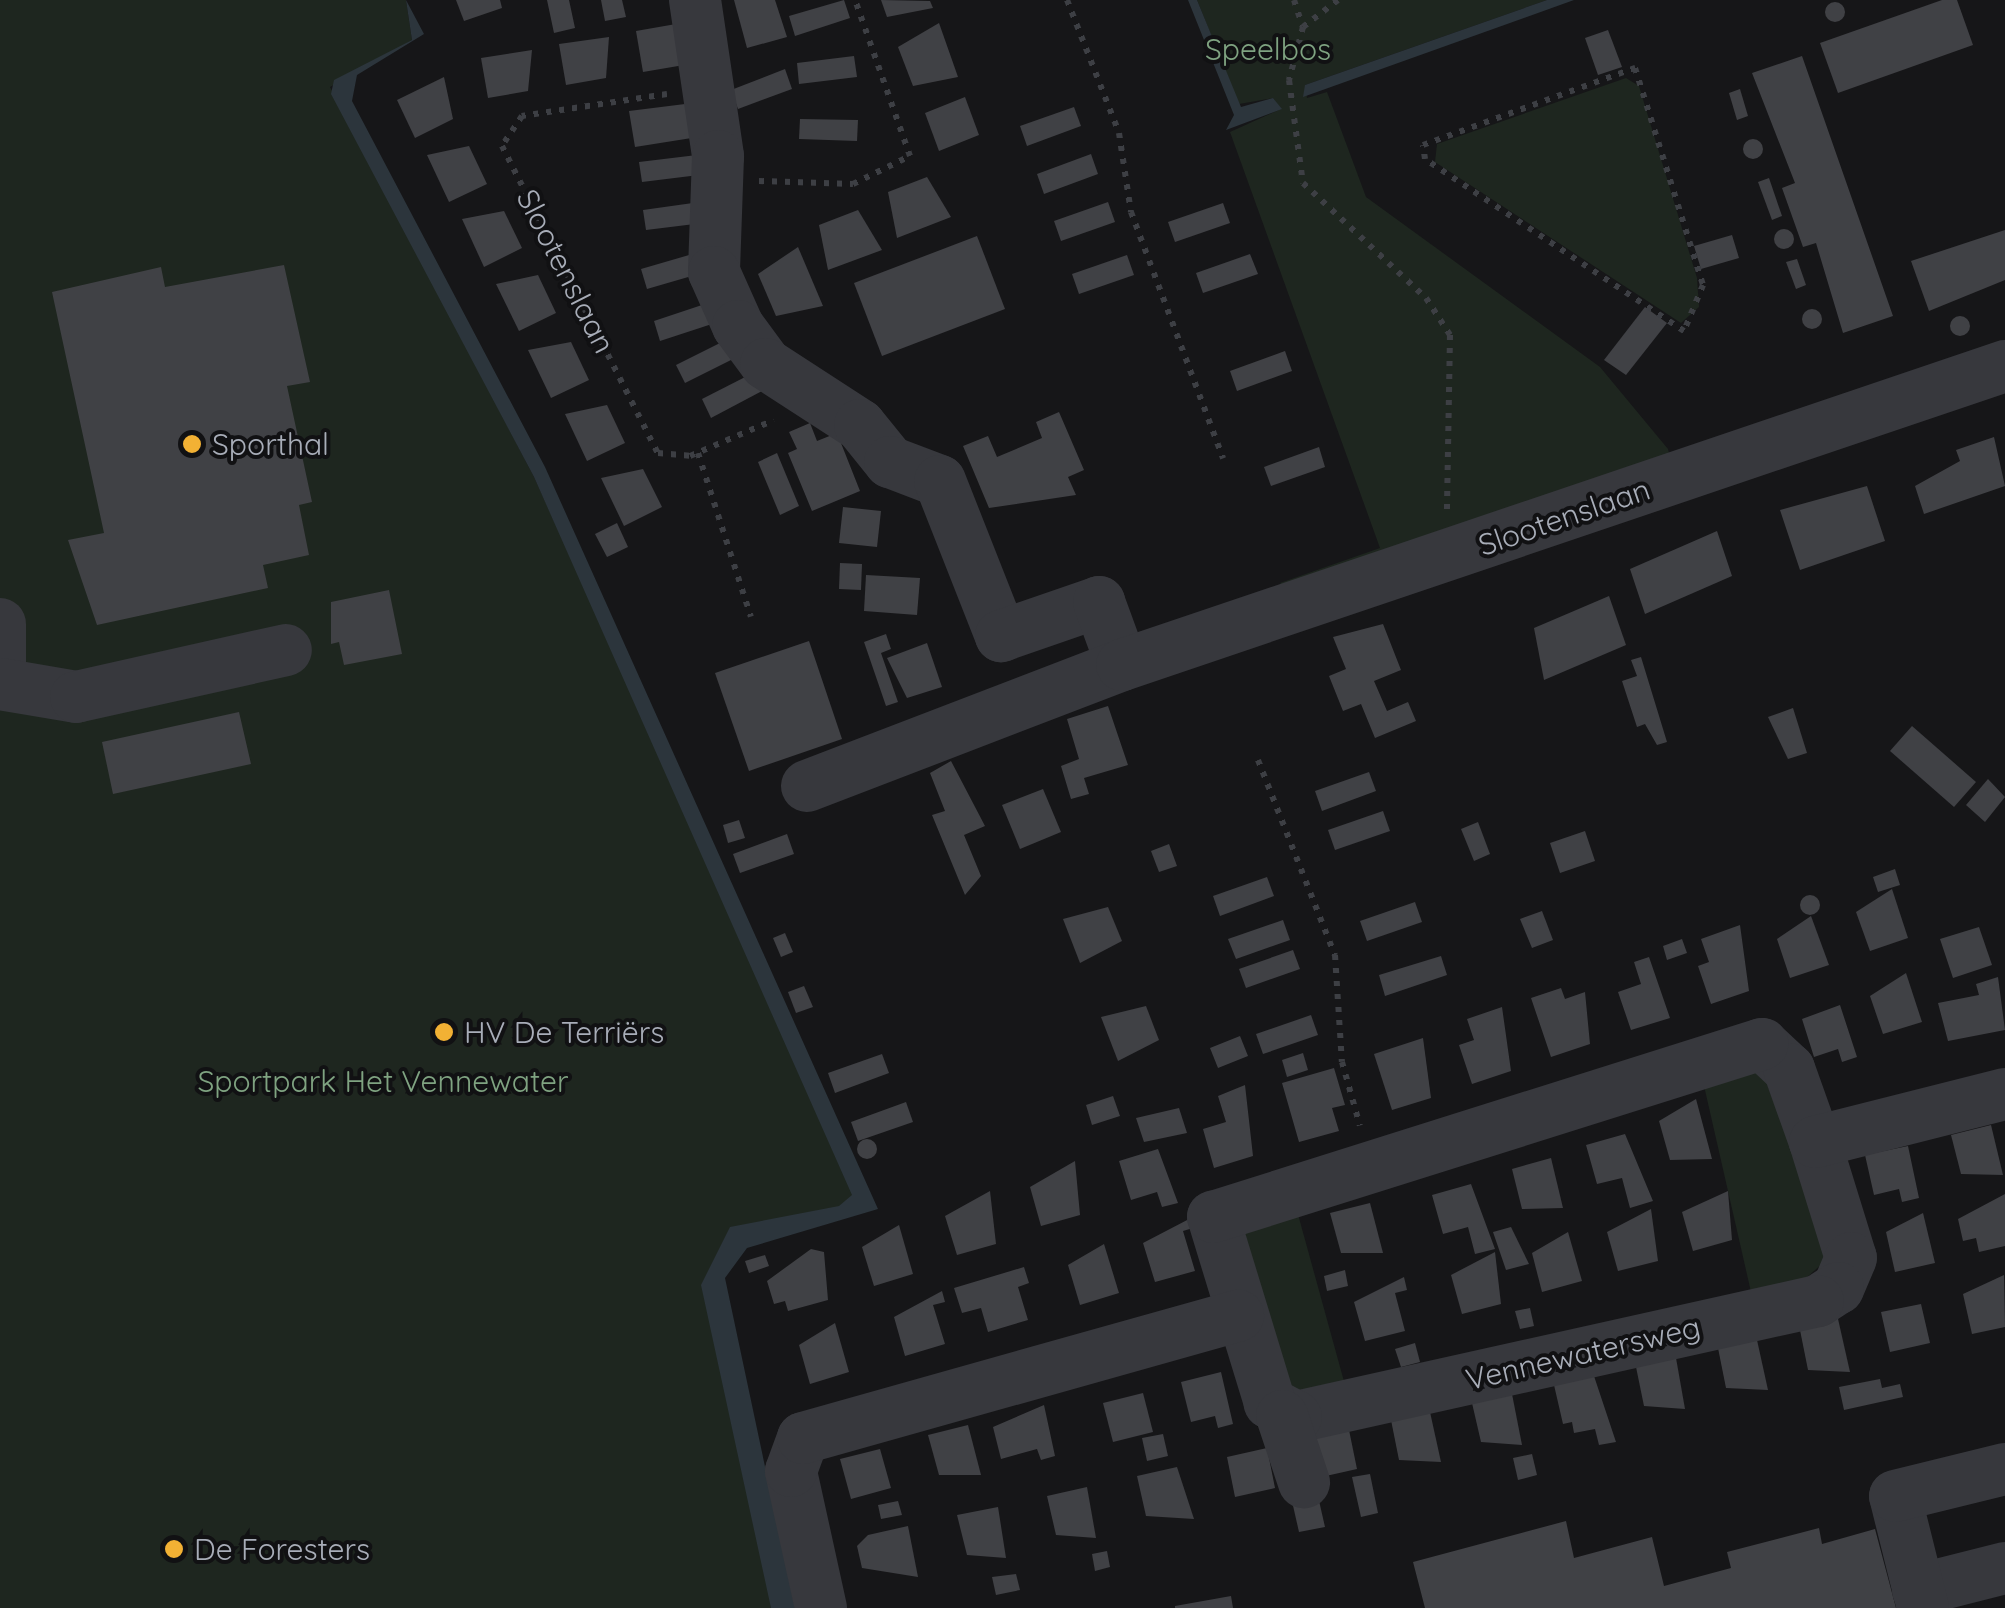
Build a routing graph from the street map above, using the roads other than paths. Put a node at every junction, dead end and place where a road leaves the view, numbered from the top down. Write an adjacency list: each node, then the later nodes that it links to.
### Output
1 (696, 0): 5 (street)
2 (2005, 366): 5 (street, Slootenslaan)
3 (0, 624): 6 (street)
4 (286, 650): 7 (street)
5 (1122, 665): 8 (street, Slootenslaan)
6 (0, 667)
7 (0, 684)
8 (807, 786)
9 (2005, 1094): 10 (street)
10 (1815, 1142): 11 (street, Vennewatersweg); 12 (street, Vennewatersweg)
11 (1238, 1316): 12 (street, Vennewatersweg); 17 (street)
12 (1282, 1416): 14 (street)
13 (2005, 1469): 16 (street)
14 (1304, 1482)
15 (2005, 1568): 16 (street)
16 (1920, 1599)
17 (821, 1608)

